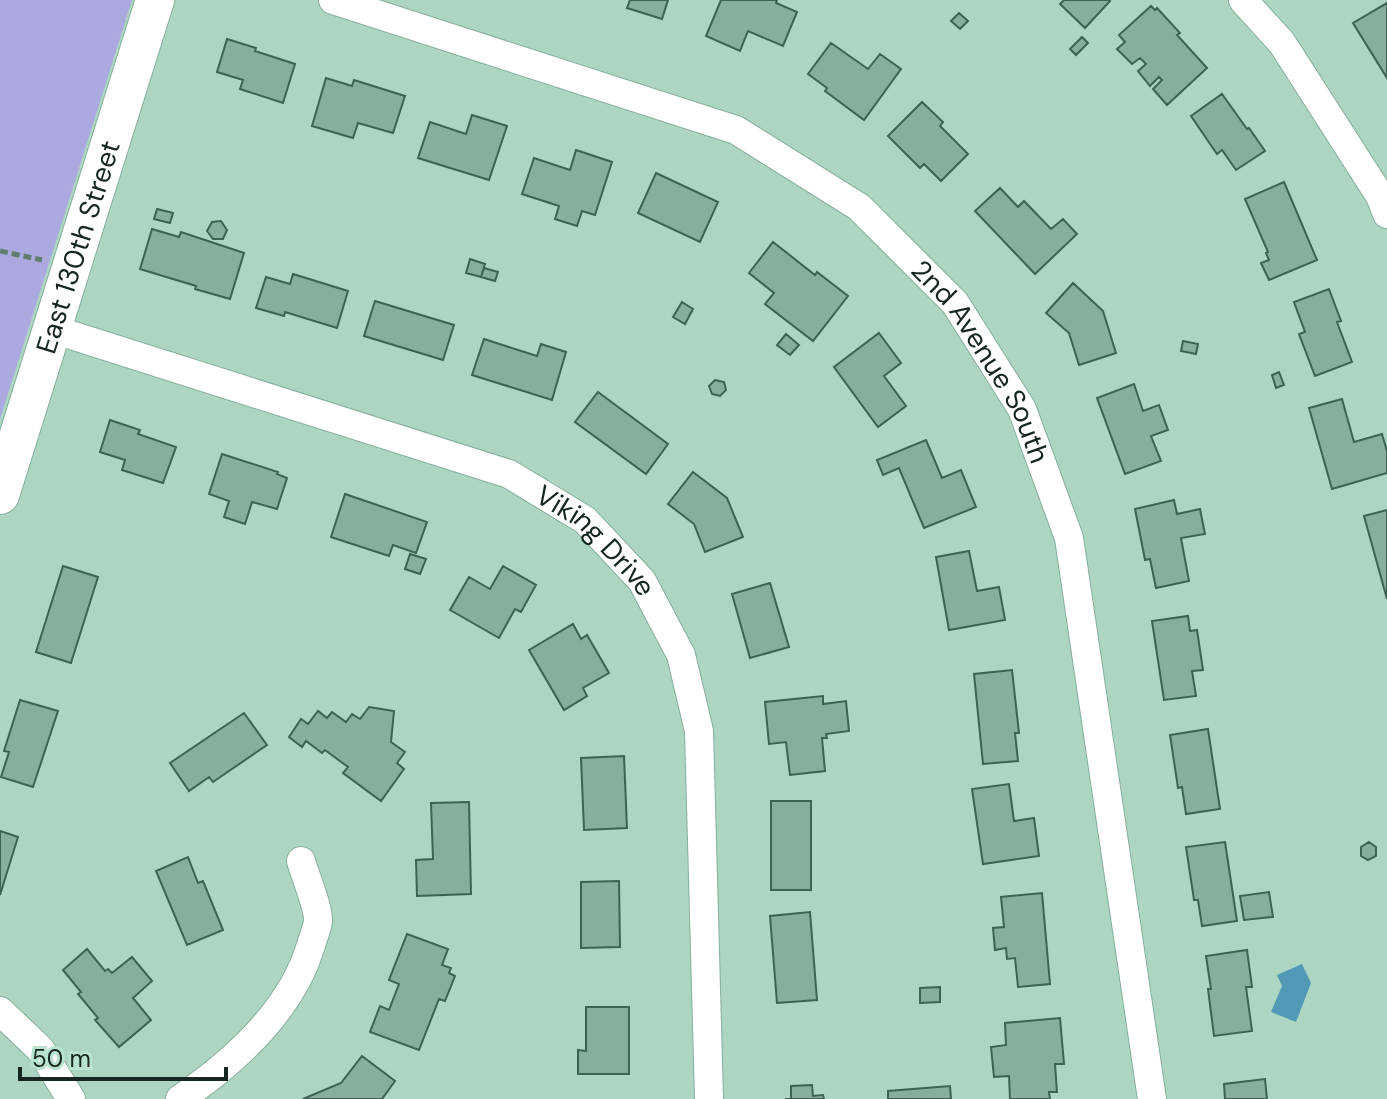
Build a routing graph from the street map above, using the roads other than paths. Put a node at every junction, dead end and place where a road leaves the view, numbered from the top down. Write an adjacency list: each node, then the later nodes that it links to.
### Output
1 (155, 0): 5 (street, East 130th Street)
2 (333, 0): 12 (street, 2nd Avenue South)
3 (1243, 0): 4 (street)
4 (1385, 200)
5 (52, 329): 6 (street, East 130th Street); 11 (street, Viking Drive)
6 (0, 495)
7 (301, 861): 10 (street)
8 (0, 1011): 9 (street)
9 (71, 1099)
10 (180, 1099)
11 (709, 1099)
12 (1152, 1099)

